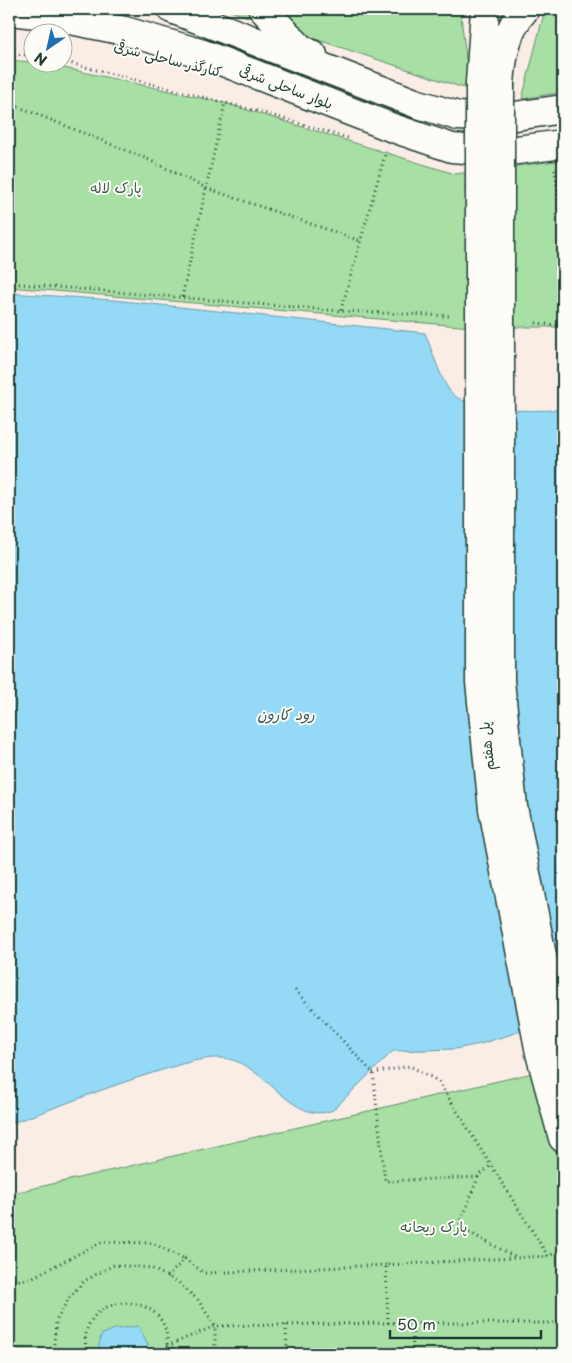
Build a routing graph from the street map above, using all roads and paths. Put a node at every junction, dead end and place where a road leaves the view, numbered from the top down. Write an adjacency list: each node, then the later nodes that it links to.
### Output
1 (172, 9): 14 (main road)
2 (263, 9): 14 (main road)
3 (473, 9): 10 (main road)
4 (485, 9): 10 (main road)
5 (525, 9): 15 (main road)
6 (9, 12): 16 (main road, بلوار ساحلی شرقی)
7 (9, 28): 8 (main road)
8 (22, 29)
9 (72, 37): 16 (main road, کنارگذر ساحلی شرقی)
10 (481, 49): 15 (main road)
11 (9, 54): 12 (path)
12 (22, 55)
13 (72, 64): 18 (path)
14 (365, 83): 19 (main road)
15 (490, 84): 32 (main road, bridge)
16 (302, 93): 21 (main road, بلوار ساحلی شرقی)
17 (9, 103): 23 (path)
18 (225, 103): 20 (path); 23 (path)
19 (563, 110)
20 (360, 142)
21 (386, 142): 22 (main road, بلوار ساحلی شرقی); 25 (path)
22 (558, 144): 24 (path)
23 (206, 188): 25 (path); 27 (path)
24 (563, 214)
25 (361, 241): 28 (path)
26 (9, 283): 27 (path)
27 (182, 297): 28 (path)
28 (341, 311): 29 (path)
29 (450, 316)
30 (536, 323): 31 (path)
31 (563, 326)
32 (490, 348): 34 (main road, پل هفتم); 36 (main road, پل هفتم)
33 (295, 990): 35 (path)
34 (563, 1063)
35 (373, 1073): 37 (path); 38 (path)
36 (563, 1138)
37 (491, 1166): 38 (path); 40 (path)
38 (478, 1177): 41 (path)
39 (563, 1250): 40 (path)
40 (548, 1256): 41 (path)
41 (518, 1258): 43 (path)
42 (185, 1259): 43 (path); 44 (path); 45 (path)
43 (386, 1265): 46 (path)
44 (167, 1277): 50 (path); 53 (path)
45 (9, 1282)
46 (388, 1323): 47 (path); 49 (path)
47 (412, 1323): 48 (path); 59 (path)
48 (563, 1323)
49 (286, 1325): 50 (path); 58 (path)
50 (215, 1326): 51 (path); 57 (path)
51 (167, 1346): 52 (path); 55 (path); 56 (path)
52 (86, 1353): 54 (path)
53 (53, 1354)
54 (80, 1354)
55 (166, 1354)
56 (190, 1354)
57 (215, 1354)
58 (287, 1354)
59 (412, 1354)

